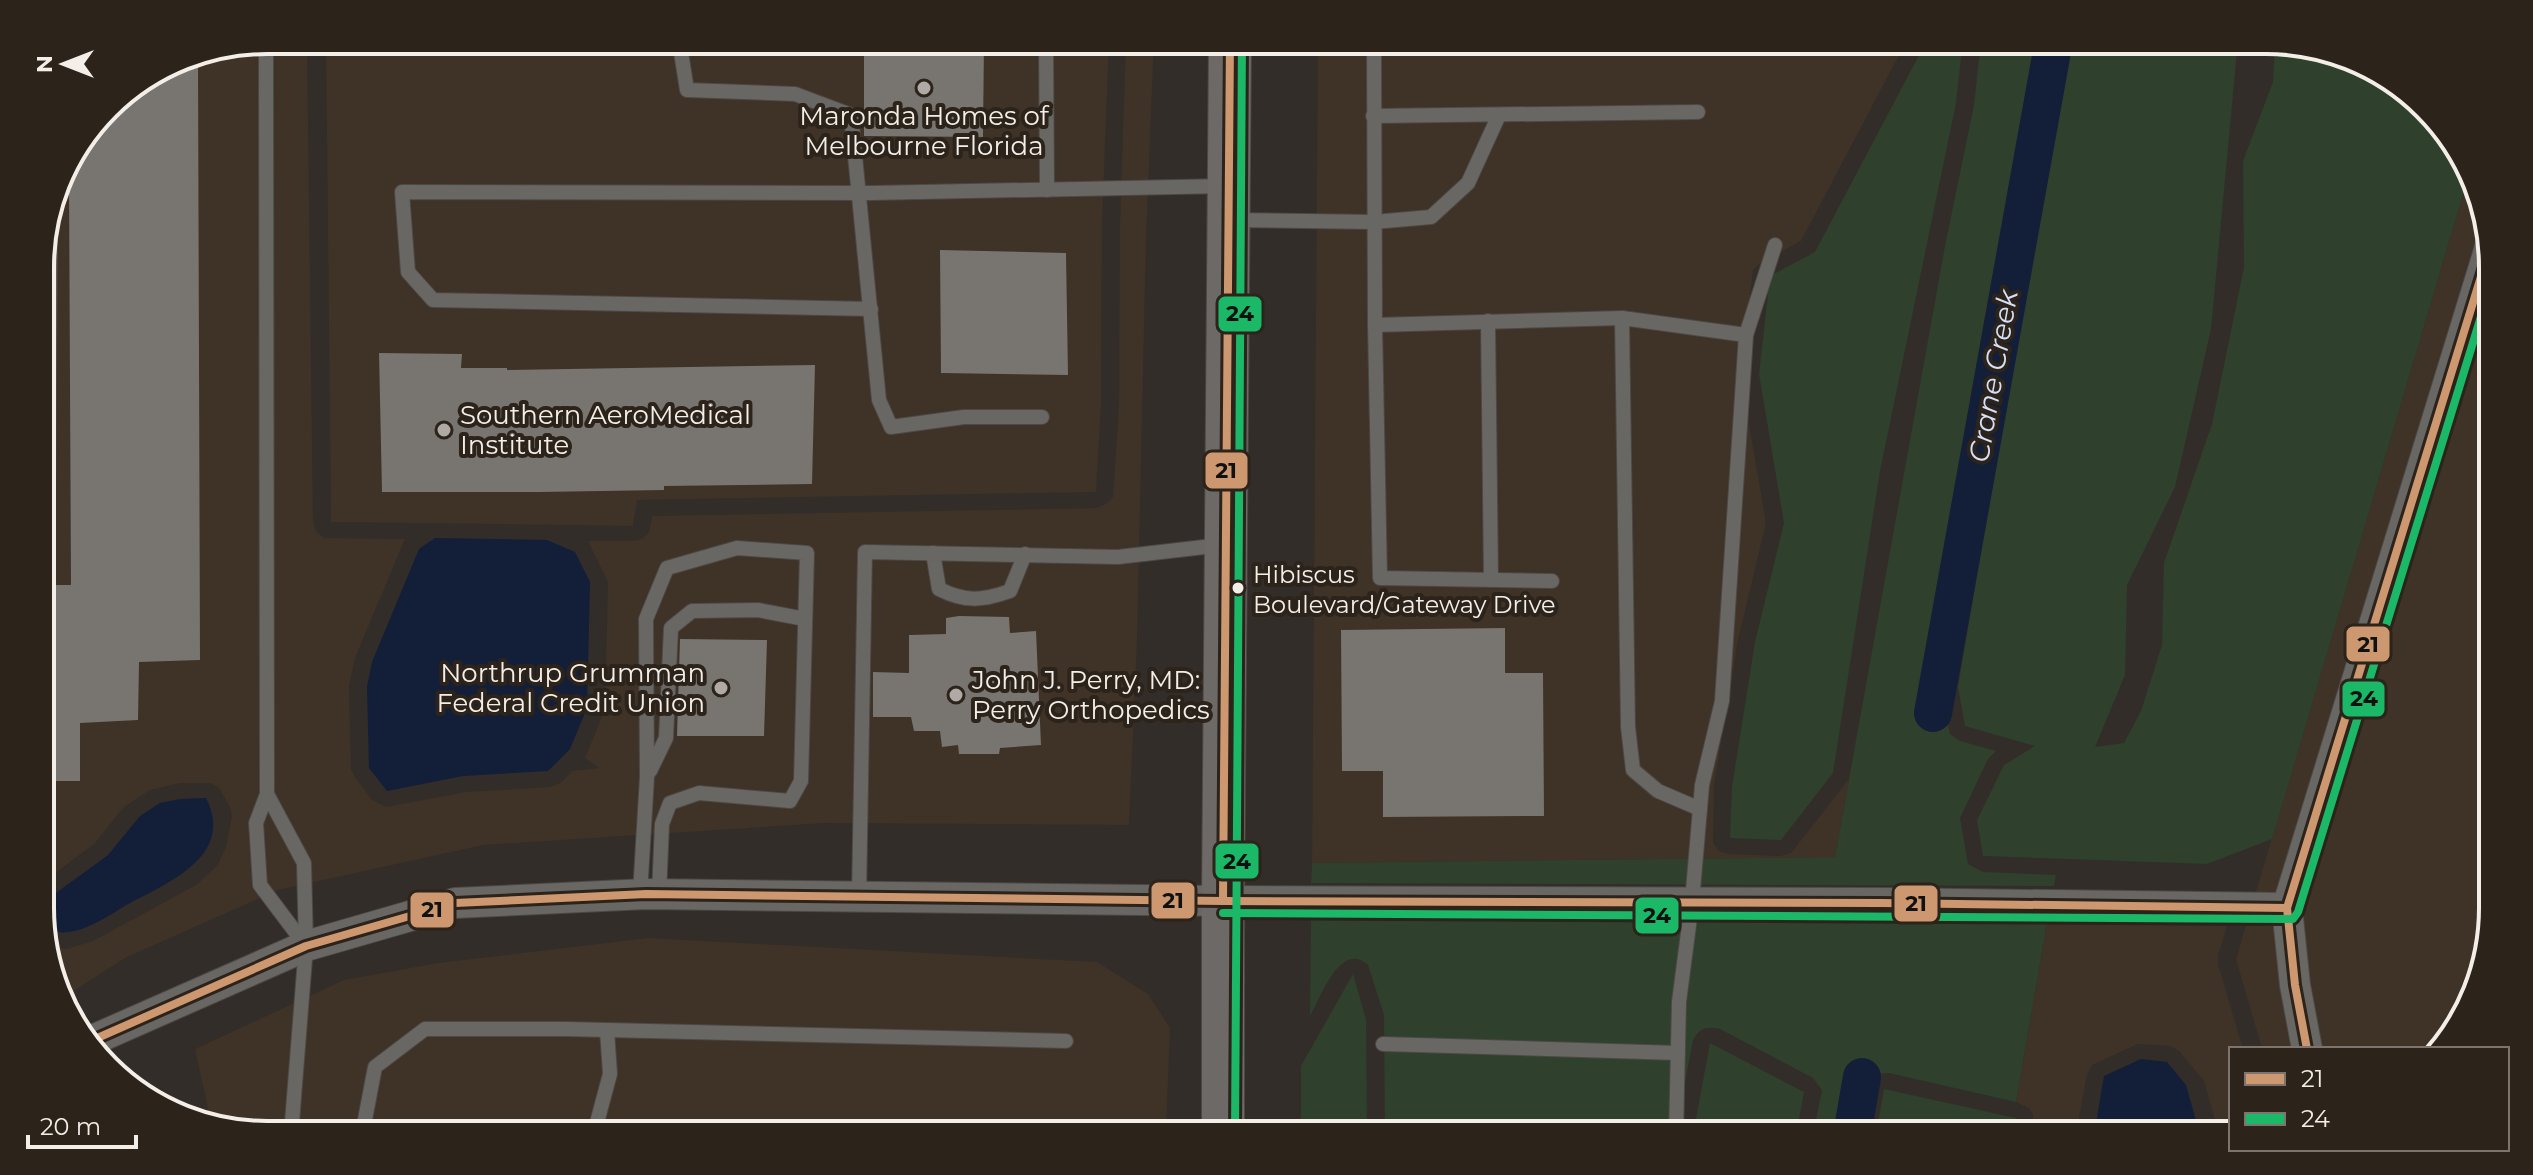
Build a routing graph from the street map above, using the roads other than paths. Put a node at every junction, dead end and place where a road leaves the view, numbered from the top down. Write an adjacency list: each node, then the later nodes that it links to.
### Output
1 (266, 54): 28 (lane)
2 (681, 54): 10 (lane)
3 (1046, 54): 9 (lane)
4 (1230, 54): 11 (street)
5 (1374, 54): 8 (lane)
6 (1698, 112): 7 (lane)
7 (1499, 115): 8 (lane); 12 (lane)
8 (1373, 116): 12 (lane)
9 (1047, 190): 10 (lane); 11 (lane)
10 (858, 193): 15 (lane); 15 (lane)
11 (1229, 203): 12 (lane); 21 (street)
12 (1374, 222): 18 (lane)
13 (1775, 245): 19 (lane)
14 (2479, 283): 34 (street)
15 (871, 309): 20 (lane)
16 (1622, 318): 17 (lane); 19 (lane); 29 (lane)
17 (1488, 321): 18 (lane); 24 (lane)
18 (1375, 325): 24 (lane)
19 (1746, 335): 29 (lane)
20 (1042, 417)
21 (1226, 545): 23 (lane); 32 (street)
22 (933, 553): 23 (lane); 23 (lane); 31 (lane)
23 (1025, 554)
24 (1491, 580): 25 (lane)
25 (1552, 581)
26 (805, 619): 27 (lane); 27 (lane); 30 (lane)
27 (647, 777): 30 (lane)
28 (267, 794): 35 (lane); 35 (lane)
29 (1700, 809): 33 (lane)
30 (650, 894): 31 (street); 35 (street)
31 (859, 898): 32 (street)
32 (1223, 901): 33 (street); 45 (street)
33 (1692, 902): 34 (street); 41 (lane)
34 (2287, 908): 40 (street)
35 (306, 946): 37 (street); 42 (lane)
36 (607, 1030): 38 (lane); 43 (lane); 44 (lane)
37 (98, 1038)
38 (1066, 1041)
39 (1383, 1044): 41 (lane)
40 (2307, 1047)
41 (1678, 1053): 46 (lane)
42 (292, 1121)
43 (365, 1121)
44 (597, 1121)
45 (1223, 1121)
46 (1676, 1121)

